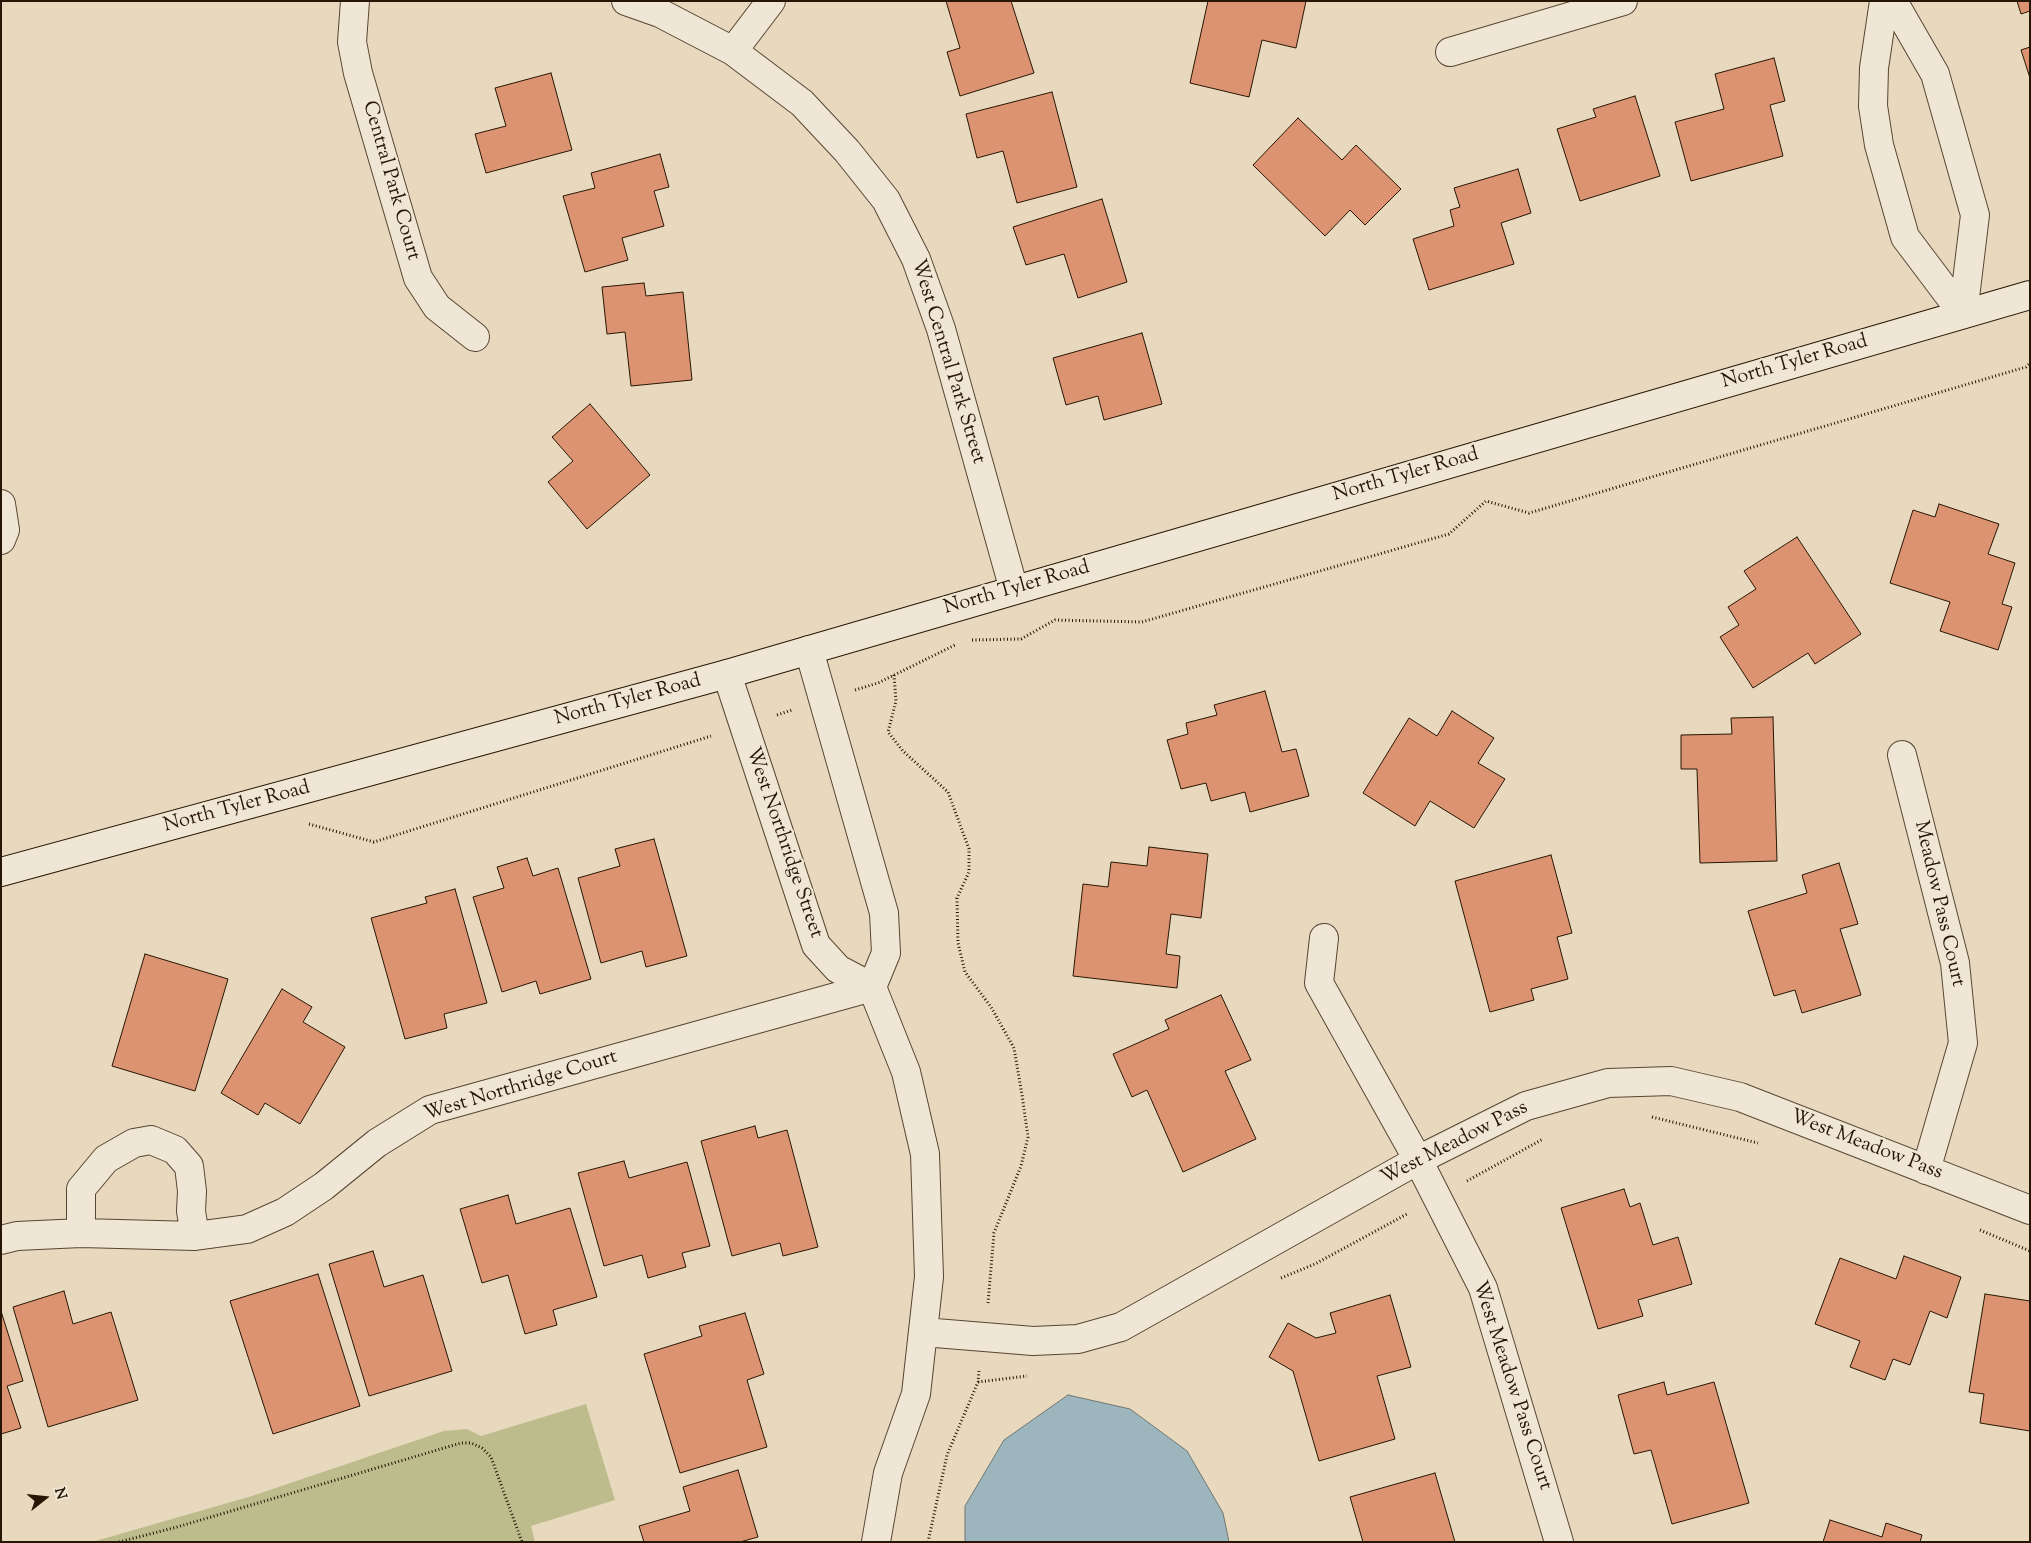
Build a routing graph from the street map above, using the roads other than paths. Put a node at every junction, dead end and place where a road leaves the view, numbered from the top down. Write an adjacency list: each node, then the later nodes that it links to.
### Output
1 (355, 1): 11 (street, Central Park Court)
2 (626, 1): 7 (street, West Central Park Street)
3 (771, 1): 7 (street)
4 (1623, 1): 8 (street)
5 (1884, 1): 10 (street)
6 (1893, 1): 10 (street)
7 (733, 50): 14 (street, West Central Park Street)
8 (1450, 52)
9 (2030, 295): 10 (street, North Tyler Road)
10 (1963, 314): 14 (street, North Tyler Road)
11 (475, 337)
12 (1, 504): 13 (street)
13 (1, 540)
14 (1014, 590): 15 (street, North Tyler Road)
15 (808, 650): 16 (street, North Tyler Road); 20 (street)
16 (727, 674): 18 (street, North Tyler Road); 20 (street, West Northridge Street)
17 (1902, 755): 22 (street, Meadow Pass Court)
18 (1, 872)
19 (1324, 938): 21 (street, West Meadow Pass Court)
20 (872, 987): 25 (street, West Northridge Court); 27 (street)
21 (1418, 1160): 22 (street, West Meadow Pass); 27 (street, West Meadow Pass); 29 (street, West Meadow Pass Court)
22 (1926, 1170): 23 (street, West Meadow Pass)
23 (2030, 1210)
24 (81, 1233): 25 (street, West Northridge Court); 25 (street); 26 (street, West Northridge Court)
25 (195, 1236)
26 (1, 1240)
27 (923, 1332): 28 (street)
28 (876, 1542)
29 (1559, 1542)

